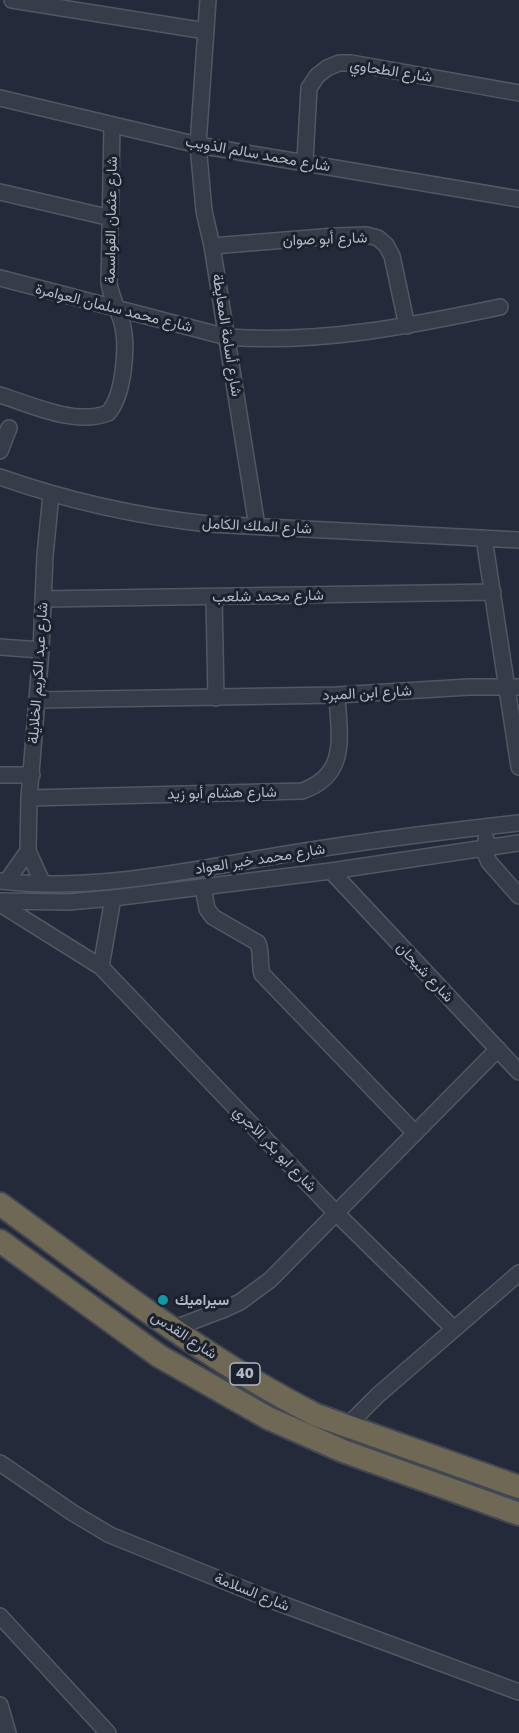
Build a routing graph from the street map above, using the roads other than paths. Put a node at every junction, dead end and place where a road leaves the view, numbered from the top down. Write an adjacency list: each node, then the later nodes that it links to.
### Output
1 (12, 0): 3 (street)
2 (208, 0): 3 (street, شارع أسامة المعايطة)
3 (206, 31): 7 (street, شارع أسامة المعايطة)
4 (519, 93): 8 (street, شارع الطحاوي)
5 (0, 98): 6 (street, شارع محمد سالم الذويب)
6 (112, 126): 7 (street, شارع محمد سالم الذويب); 11 (street, شارع عثمان القواسمة)
7 (198, 145): 8 (street, شارع محمد سالم الذويب); 12 (street, شارع أسامة المعايطة)
8 (305, 161): 10 (street, شارع محمد سالم الذويب)
9 (0, 192): 11 (street)
10 (519, 199)
11 (111, 218): 15 (street, شارع عثمان القواسمة)
12 (212, 246): 16 (street, شارع أبو صوان); 17 (street, شارع أسامة المعايطة)
13 (0, 278): 15 (street, شارع محمد سلمان العوامرة)
14 (500, 308): 16 (street)
15 (117, 310): 17 (street, شارع محمد سلمان العوامرة); 18 (street, شارع عثمان القواسمة)
16 (407, 326): 17 (street)
17 (227, 337): 23 (street, شارع أسامة المعايطة)
18 (0, 395)
19 (9, 428): 20 (street)
20 (0, 451)
21 (0, 477): 22 (street, شارع الملك الكامل)
22 (51, 495): 23 (street, شارع الملك الكامل); 28 (street, شارع عبد الكريم الخلايلة)
23 (257, 526): 24 (street, شارع الملك الكامل)
24 (484, 538): 25 (street, شارع الملك الكامل); 26 (street)
25 (519, 540)
26 (493, 592): 27 (street, شارع محمد شلعب); 31 (street)
27 (214, 597): 28 (street, شارع محمد شلعب); 33 (street)
28 (44, 599): 30 (street, شارع عبد الكريم الخلايلة)
29 (0, 647): 30 (street)
30 (41, 650): 34 (street, شارع عبد الكريم الخلايلة)
31 (513, 687): 32 (street, شارع ابن المبرد); 35 (street)
32 (337, 695): 33 (street, شارع ابن المبرد); 38 (street, شارع هشام أبو زيد)
33 (216, 698): 34 (street, شارع ابن المبرد)
34 (37, 700): 37 (street, شارع عبد الكريم الخلايلة)
35 (519, 766)
36 (0, 775): 37 (street)
37 (32, 775): 38 (street, شارع عبد الكريم الخلايلة)
38 (29, 798): 43 (street, شارع عبد الكريم الخلايلة)
39 (519, 823): 40 (street, شارع محمد خير العواد)
40 (486, 827): 42 (street); 46 (street, شارع محمد خير العواد)
41 (519, 843): 42 (street, شارع محمد خير العواد)
42 (486, 849): 44 (street, شارع محمد خير العواد); 48 (street)
43 (28, 851): 45 (street); 46 (street, شارع عبد الكريم الخلايلة)
44 (331, 871): 47 (street, شارع محمد خير العواد); 52 (street, شارع شيحان)
45 (3, 881): 46 (street, شارع محمد خير العواد)
46 (43, 884)
47 (203, 887): 49 (street, شارع محمد خير العواد); 54 (street)
48 (519, 896)
49 (113, 898): 50 (street, شارع محمد خير العواد); 51 (street)
50 (0, 902): 51 (street, شارع ابو بكر الآجري)
51 (102, 967): 56 (street, شارع ابو بكر الآجري)
52 (498, 1049): 53 (street, شارع شيحان); 54 (street)
53 (519, 1072)
54 (415, 1133): 56 (street)
55 (0, 1204): 60 (highway, شارع القدس / 40)
56 (337, 1214): 59 (street, شارع ابو بكر الآجري); 60 (street)
57 (0, 1241): 64 (highway, شارع القدس / 40)
58 (519, 1273): 59 (street)
59 (453, 1328): 61 (street)
60 (172, 1329): 61 (highway, شارع القدس / 40)
61 (347, 1426): 63 (highway, شارع القدس / 40)
62 (0, 1463): 66 (street, شارع السلامة)
63 (519, 1487)
64 (519, 1514)
65 (0, 1616): 69 (street)
66 (519, 1692)
67 (0, 1705): 68 (street)
68 (8, 1733)
69 (108, 1733)

